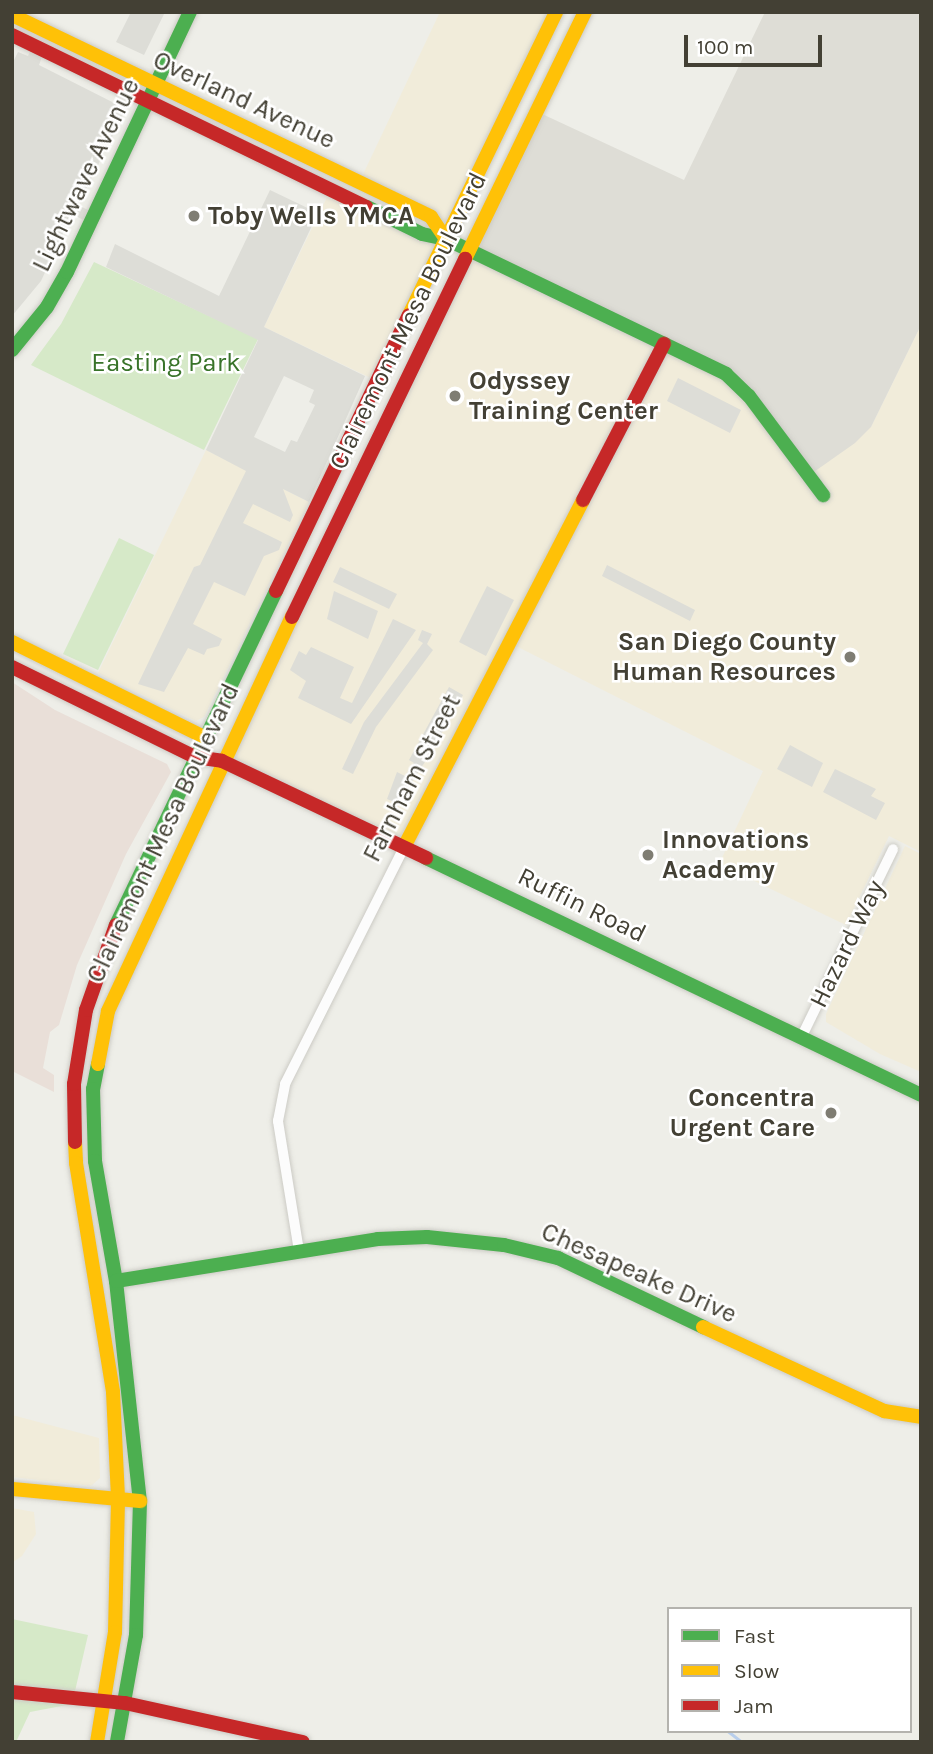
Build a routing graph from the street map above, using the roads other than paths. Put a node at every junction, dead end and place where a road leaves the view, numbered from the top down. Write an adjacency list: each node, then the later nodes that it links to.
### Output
1 (190, 12): 6 (main road, Lightwave Avenue)
2 (556, 12): 8 (main road, Clairemont Mesa Boulevard)
3 (585, 12): 9 (main road, Clairemont Mesa Boulevard)
4 (12, 15): 6 (main road, Overland Avenue)
5 (12, 35): 7 (main road, Overland Avenue)
6 (157, 86): 7 (main road, Lightwave Avenue); 8 (main road, Overland Avenue)
7 (149, 102): 8 (main road, Overland Avenue); 11 (main road, Lightwave Avenue)
8 (446, 239): 9 (main road, Overland Avenue); 15 (main road, Clairemont Mesa Boulevard)
9 (468, 250): 10 (main road, Overland Avenue); 17 (main road, Clairemont Mesa Boulevard)
10 (664, 344): 12 (main road, Overland Avenue); 18 (main road, Farnham Street)
11 (12, 350)
12 (823, 495)
13 (12, 642): 15 (main road, Ruffin Road)
14 (12, 667): 16 (main road, Ruffin Road)
15 (204, 737): 16 (main road, Clairemont Mesa Boulevard); 17 (main road, Ruffin Road)
16 (195, 757): 17 (main road, Ruffin Road); 26 (main road, Clairemont Mesa Boulevard)
17 (222, 761): 18 (main road, Ruffin Road); 23 (main road, Clairemont Mesa Boulevard)
18 (404, 847): 20 (main road, Ruffin Road); 22 (street, Farnham Street)
19 (893, 849): 20 (street, Hazard Way)
20 (801, 1038): 21 (main road, Ruffin Road)
21 (921, 1095)
22 (299, 1251): 23 (main road, Chesapeake Drive); 24 (main road, Chesapeake Drive)
23 (116, 1281): 27 (main road, Clairemont Mesa Boulevard)
24 (921, 1417)
25 (12, 1489): 26 (main road)
26 (118, 1500): 27 (main road); 29 (main road, Clairemont Mesa Boulevard)
27 (140, 1501): 30 (main road, Clairemont Mesa Boulevard)
28 (12, 1692): 29 (main road)
29 (105, 1702): 30 (main road); 31 (main road, Clairemont Mesa Boulevard)
30 (125, 1703): 32 (main road, Clairemont Mesa Boulevard); 33 (main road)
31 (97, 1740)
32 (117, 1742)
33 (303, 1742)

